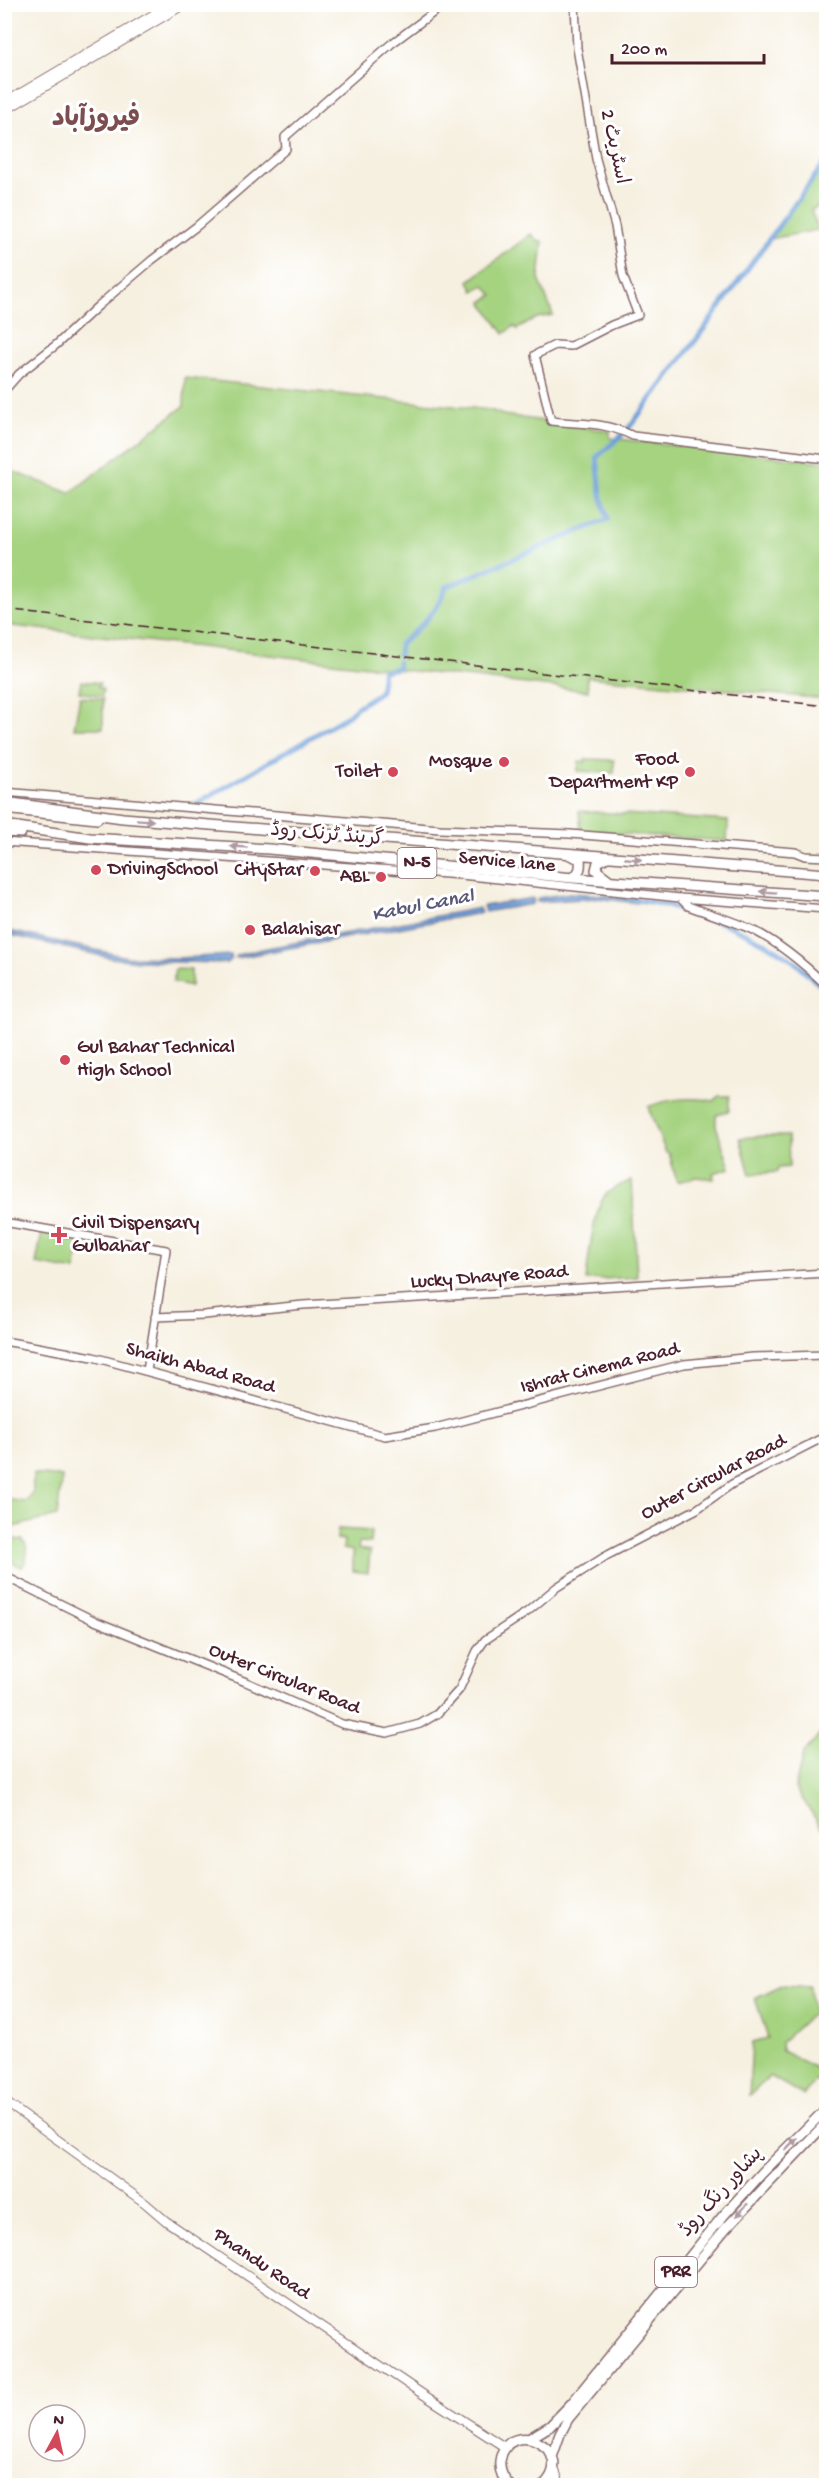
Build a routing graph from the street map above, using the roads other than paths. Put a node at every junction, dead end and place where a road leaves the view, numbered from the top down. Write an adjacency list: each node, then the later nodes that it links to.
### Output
1 (171, 4): 5 (main road)
2 (185, 4): 5 (main road)
3 (445, 4): 8 (street)
4 (575, 4): 9 (street, اسٹریٹ 2)
5 (126, 35): 6 (main road); 7 (main road)
6 (4, 103)
7 (4, 111)
8 (4, 391)
9 (826, 459)
10 (4, 792): 20 (street)
11 (4, 802): 13 (highway, گرینڈ ٹرنک روڈ / N-5)
12 (4, 809): 13 (highway)
13 (123, 818): 18 (highway, گرینڈ ٹرنک روڈ / N-5, one-way to 18)
14 (6, 827): 16 (highway, گرینڈ ٹرنک روڈ / N-5)
15 (4, 842): 16 (street, Service lane)
16 (89, 842): 17 (highway, گرینڈ ٹرنک روڈ / N-5, one-way to 16); 21 (street, Service lane)
17 (269, 849): 21 (street); 23 (highway, گرینڈ ٹرنک روڈ / N-5)
18 (568, 854): 19 (highway, گرینڈ ٹرنک روڈ / N-5); 23 (highway)
19 (608, 857): 22 (highway, گرینڈ ٹرنک روڈ / N-5, one-way to 22); 24 (highway)
20 (826, 857)
21 (269, 861): 26 (street, Service lane)
22 (826, 874)
23 (573, 878): 24 (highway, گرینڈ ٹرنک روڈ / N-5)
24 (610, 880): 25 (highway, گرینڈ ٹرنک روڈ / N-5, one-way to 24)
25 (826, 896)
26 (680, 898): 27 (street, Service lane); 28 (street)
27 (826, 909)
28 (826, 985)
29 (4, 1222): 31 (street)
30 (826, 1273): 31 (street, Lucky Dhayre Road)
31 (155, 1317): 34 (street)
32 (4, 1341): 34 (street, Shaikh Abad Road)
33 (826, 1355): 35 (street, Ishrat Cinema Road)
34 (147, 1371): 35 (street, Shaikh Abad Road)
35 (385, 1436)
36 (826, 1436): 37 (street, Outer Circular Road)
37 (4, 1576)
38 (4, 2101): 42 (main road, Phandu Road)
39 (826, 2109): 41 (highway, پشاور رنگ روڈ / PRR, one-way to 39)
40 (826, 2123): 43 (highway, پشاور رنگ روڈ / PRR, one-way to 43)
41 (530, 2439): 42 (highway, PRR); 43 (highway)
42 (506, 2448): 44 (highway)
43 (552, 2461): 47 (highway, PRR); 48 (main road)
44 (500, 2468): 45 (highway); 46 (highway)
45 (496, 2486)
46 (510, 2486)
47 (543, 2486)
48 (561, 2486)

